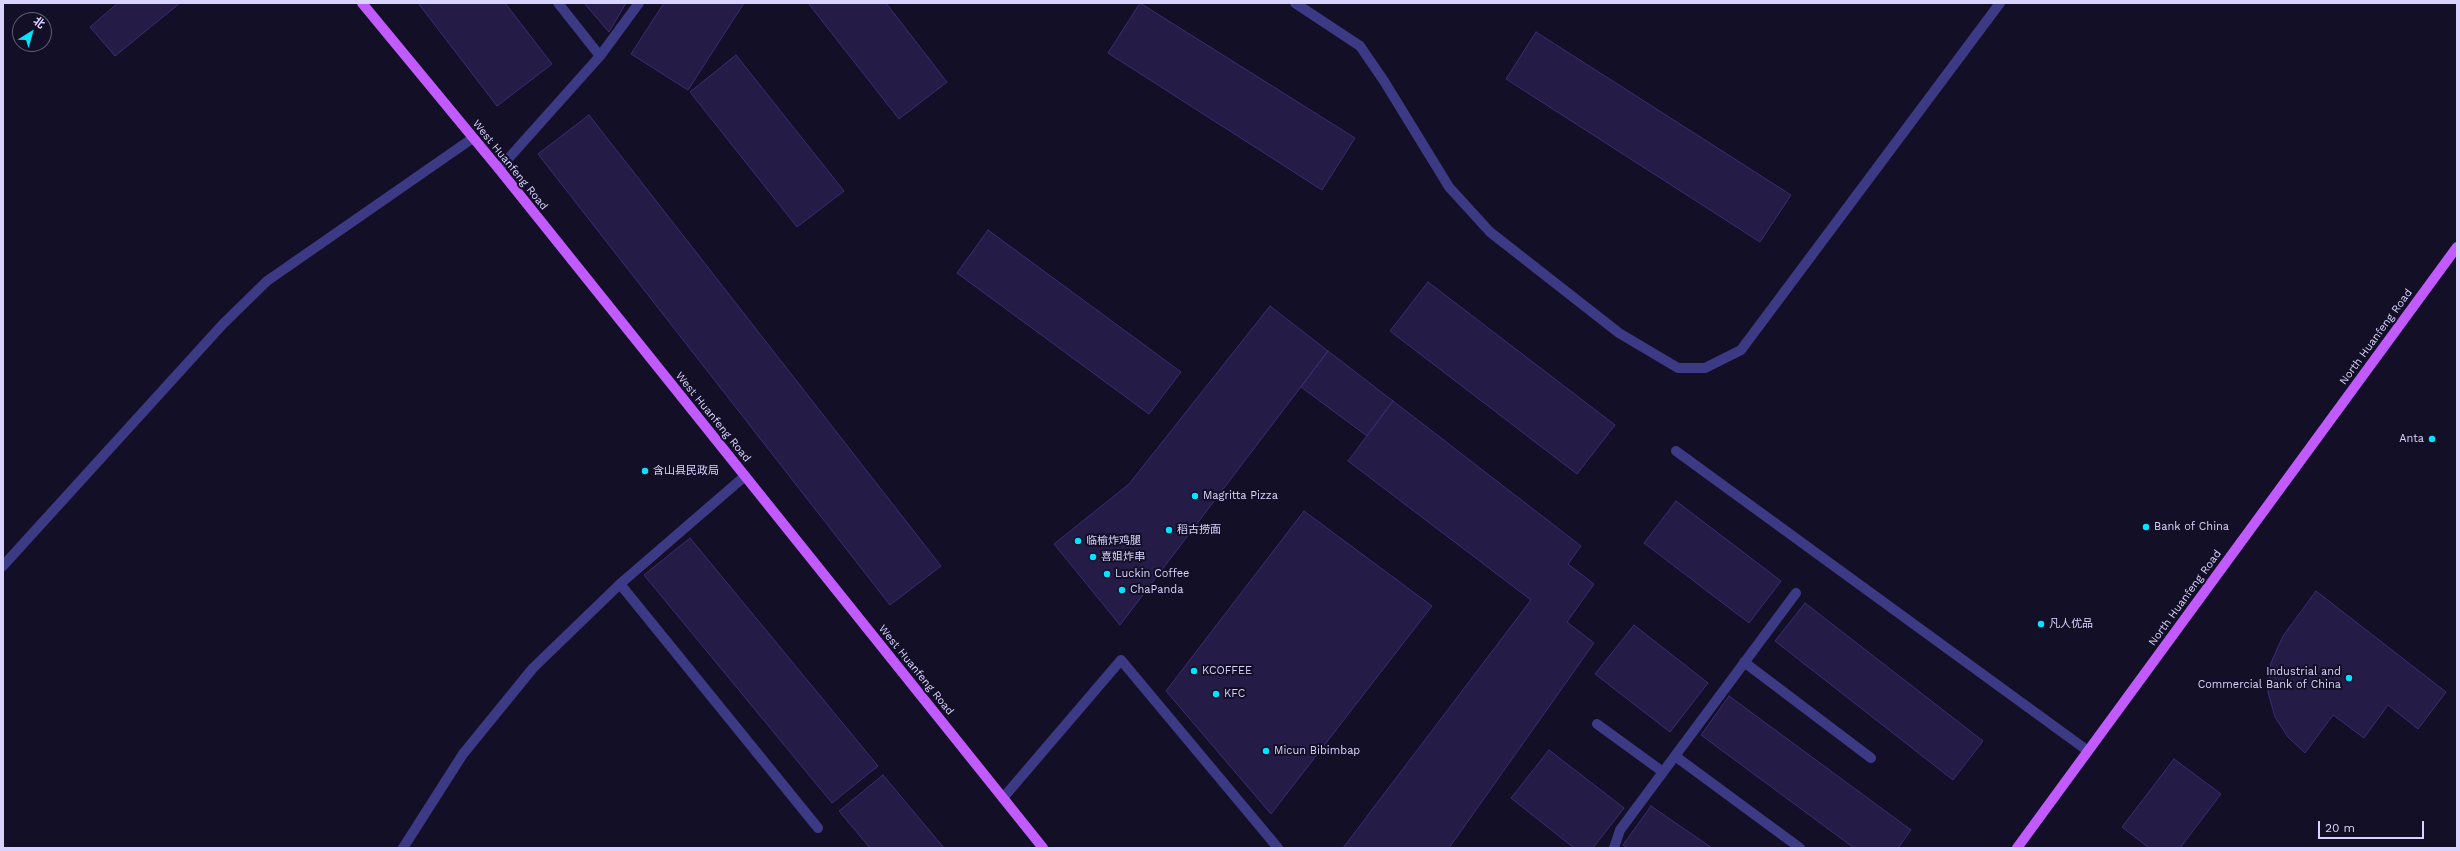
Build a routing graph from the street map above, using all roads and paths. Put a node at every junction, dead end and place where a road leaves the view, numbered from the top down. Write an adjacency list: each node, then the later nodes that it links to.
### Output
1 (362, 3): 7 (main road, West Huanfeng Road)
2 (558, 3): 6 (street)
3 (639, 3): 6 (street)
4 (1295, 3): 5 (street)
5 (2000, 3)
6 (600, 56): 8 (street)
7 (473, 138): 8 (main road, West Huanfeng Road); 12 (street)
8 (499, 169): 11 (main road, West Huanfeng Road)
9 (2457, 247): 17 (main road, North Huanfeng Road)
10 (1676, 451): 17 (street)
11 (745, 476): 13 (street); 21 (main road, West Huanfeng Road)
12 (3, 566)
13 (620, 584): 22 (street); 23 (street)
14 (1796, 593): 15 (street)
15 (1744, 662): 18 (street); 19 (street)
16 (1597, 724): 20 (street)
17 (2088, 751): 28 (main road, North Huanfeng Road)
18 (1675, 756): 20 (street); 27 (street)
19 (1871, 758)
20 (1662, 772): 26 (street)
21 (1003, 798): 24 (main road, West Huanfeng Road); 25 (street)
22 (818, 828)
23 (403, 848)
24 (1044, 848)
25 (1278, 848)
26 (1614, 848)
27 (1800, 848)
28 (2017, 848)

